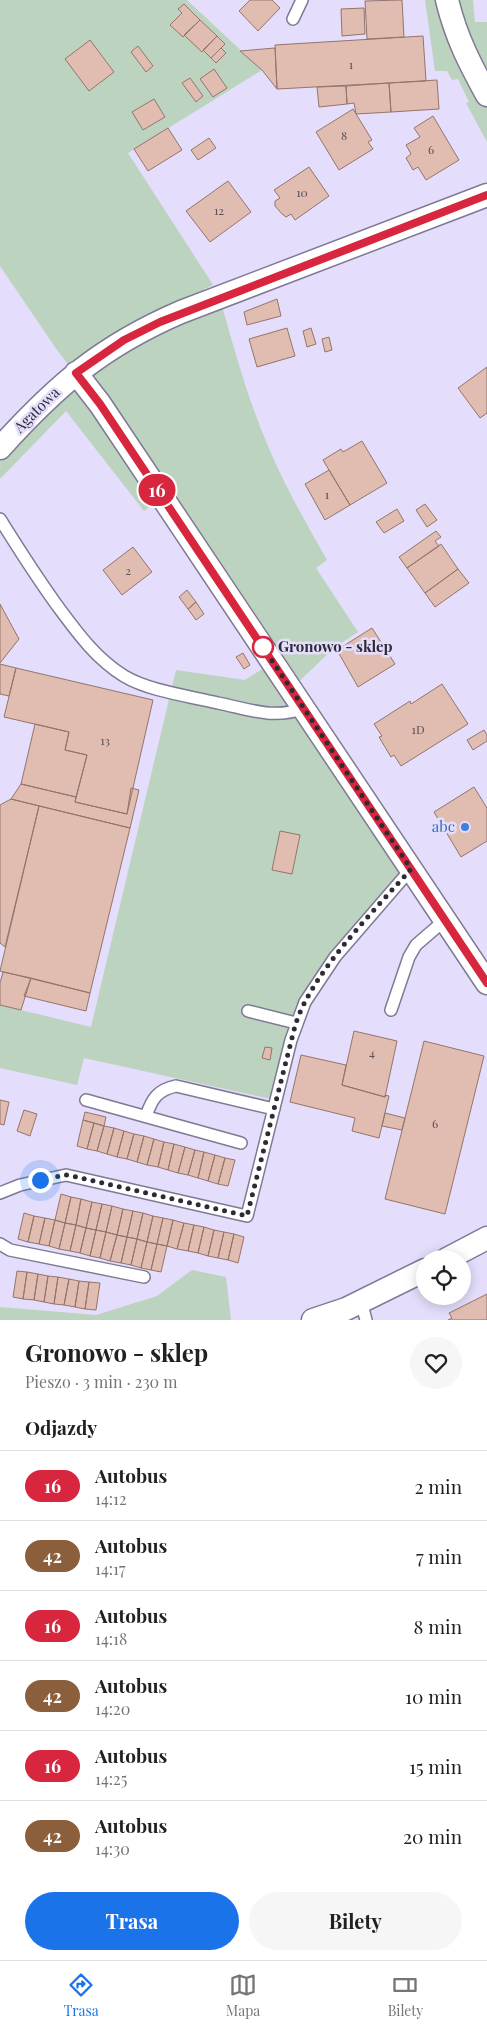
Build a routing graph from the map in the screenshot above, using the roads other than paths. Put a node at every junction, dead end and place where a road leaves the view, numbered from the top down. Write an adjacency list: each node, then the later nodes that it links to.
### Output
1 (302, 0): 3 (lane)
2 (447, 0): 4 (street)
3 (293, 19)
4 (487, 95)
5 (487, 194): 6 (street, Agatowa)
6 (76, 373): 7 (street, Agatowa); 9 (street)
7 (0, 448)
8 (0, 519): 9 (lane)
9 (304, 708): 10 (street)
10 (411, 869): 11 (street); 15 (lane)
11 (445, 920): 12 (street); 13 (lane)
12 (487, 983)
13 (391, 1010)
14 (248, 1011): 15 (lane)
15 (296, 1023): 17 (lane)
16 (86, 1100): 18 (lane)
17 (274, 1109): 18 (lane); 20 (lane)
18 (146, 1116): 19 (lane)
19 (241, 1143)
20 (0, 1193)
21 (487, 1238): 23 (street)
22 (0, 1244): 24 (lane)
23 (464, 1250)
24 (144, 1276)
25 (416, 1276): 26 (street)
26 (364, 1311): 27 (street)
27 (313, 1320)

